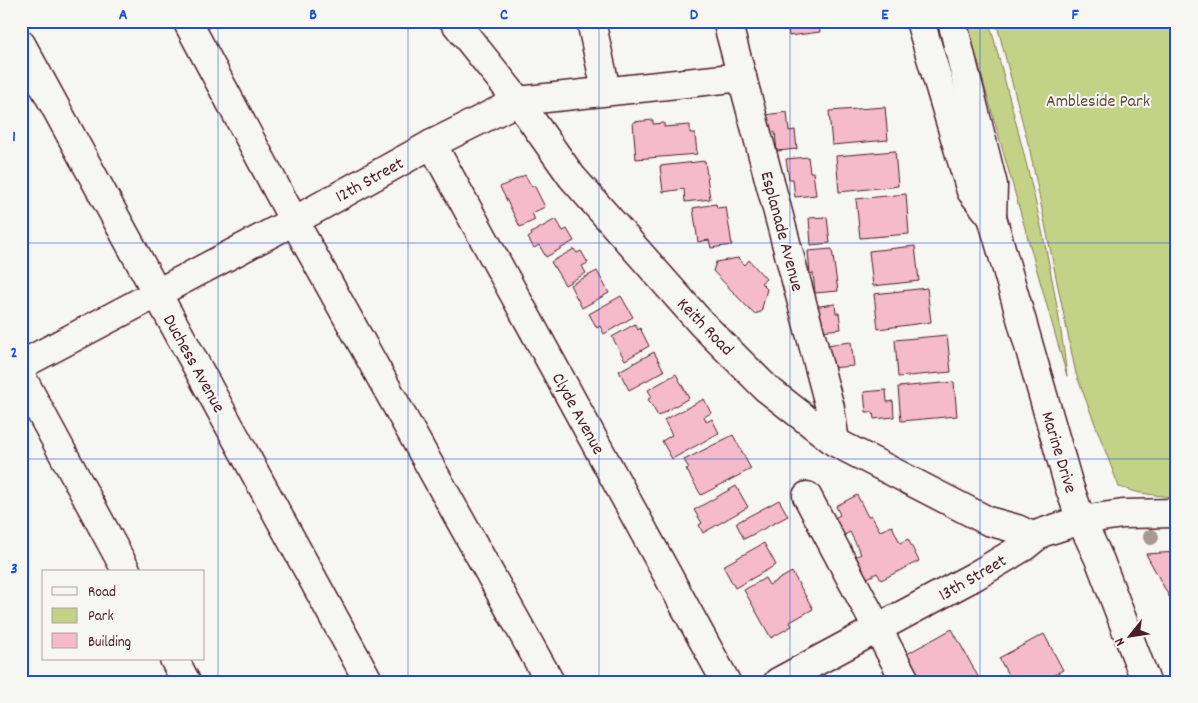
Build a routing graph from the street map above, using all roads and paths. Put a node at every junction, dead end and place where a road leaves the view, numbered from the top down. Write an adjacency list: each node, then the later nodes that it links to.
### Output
1 (186, 21): 13 (street)
2 (454, 21): 10 (street, Keith Road)
3 (591, 21): 9 (street)
4 (727, 21): 8 (street, Esplanade Avenue)
5 (920, 21): 12 (street, Marine Drive)
6 (952, 21): 12 (street, Marine Drive)
7 (21, 44): 14 (street, Duchess Avenue)
8 (742, 77): 9 (street, 12th Street); 17 (street, Esplanade Avenue)
9 (606, 90): 10 (street, 12th Street)
10 (518, 101): 11 (street, 12th Street); 17 (street, Keith Road)
11 (432, 144): 13 (street, 12th Street); 28 (street, Clyde Avenue)
12 (992, 217): 20 (street, Marine Drive)
13 (294, 221): 14 (street, 12th Street); 27 (street)
14 (157, 292): 15 (street, 12th Street); 26 (street, Duchess Avenue)
15 (21, 365)
16 (21, 376): 22 (street)
17 (835, 442): 21 (street, Keith Road)
18 (807, 496): 23 (street)
19 (1177, 513): 20 (street, 13th Street)
20 (1081, 520): 21 (street, 13th Street); 31 (street, Marine Drive)
21 (1034, 537): 23 (street, 13th Street)
22 (126, 570)
23 (878, 629): 29 (street, 13th Street); 30 (street)
24 (175, 660): 25 (street)
25 (186, 682)
26 (369, 682)
27 (550, 682)
28 (726, 682)
29 (778, 682)
30 (906, 682)
31 (1146, 682)

